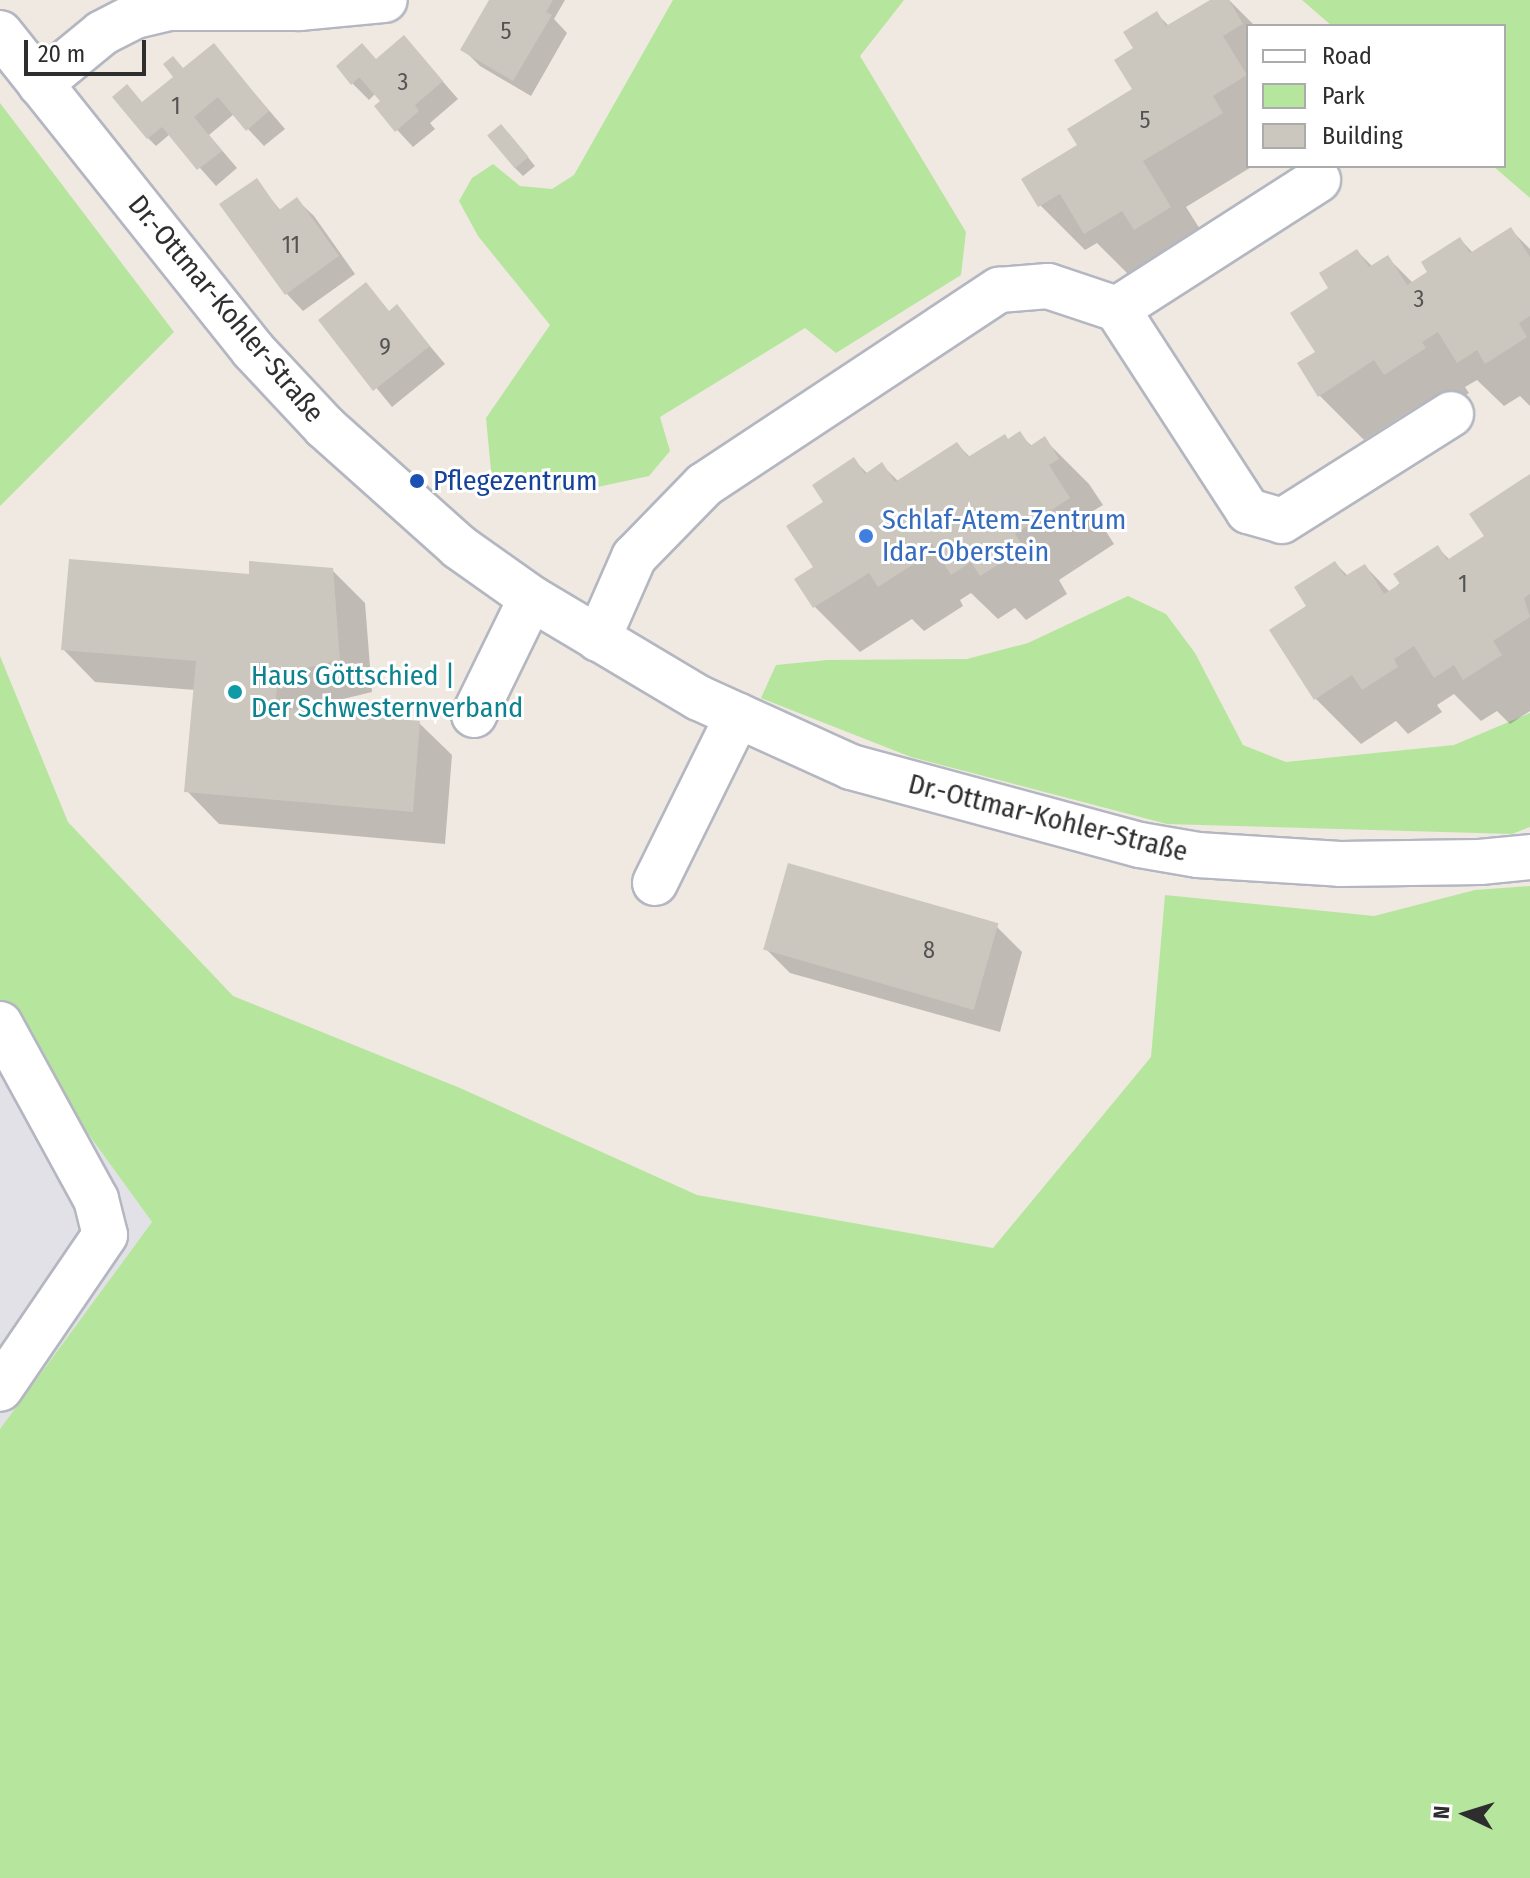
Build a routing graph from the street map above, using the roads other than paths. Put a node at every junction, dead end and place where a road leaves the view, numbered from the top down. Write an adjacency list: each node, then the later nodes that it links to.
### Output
1 (385, 0): 3 (street)
2 (0, 33): 3 (street, Dr.-Ottmar-Kohler-Straße)
3 (40, 84): 7 (street, Dr.-Ottmar-Kohler-Straße)
4 (1318, 180): 5 (street)
5 (1117, 309): 6 (street); 8 (street)
6 (1451, 414)
7 (531, 598): 8 (street, Dr.-Ottmar-Kohler-Straße); 9 (street)
8 (598, 639): 10 (street, Dr.-Ottmar-Kohler-Straße)
9 (474, 715)
10 (738, 715): 11 (street, Dr.-Ottmar-Kohler-Straße); 12 (street)
11 (1530, 857)
12 (655, 883)
13 (0, 1024): 14 (street)
14 (0, 1389)

